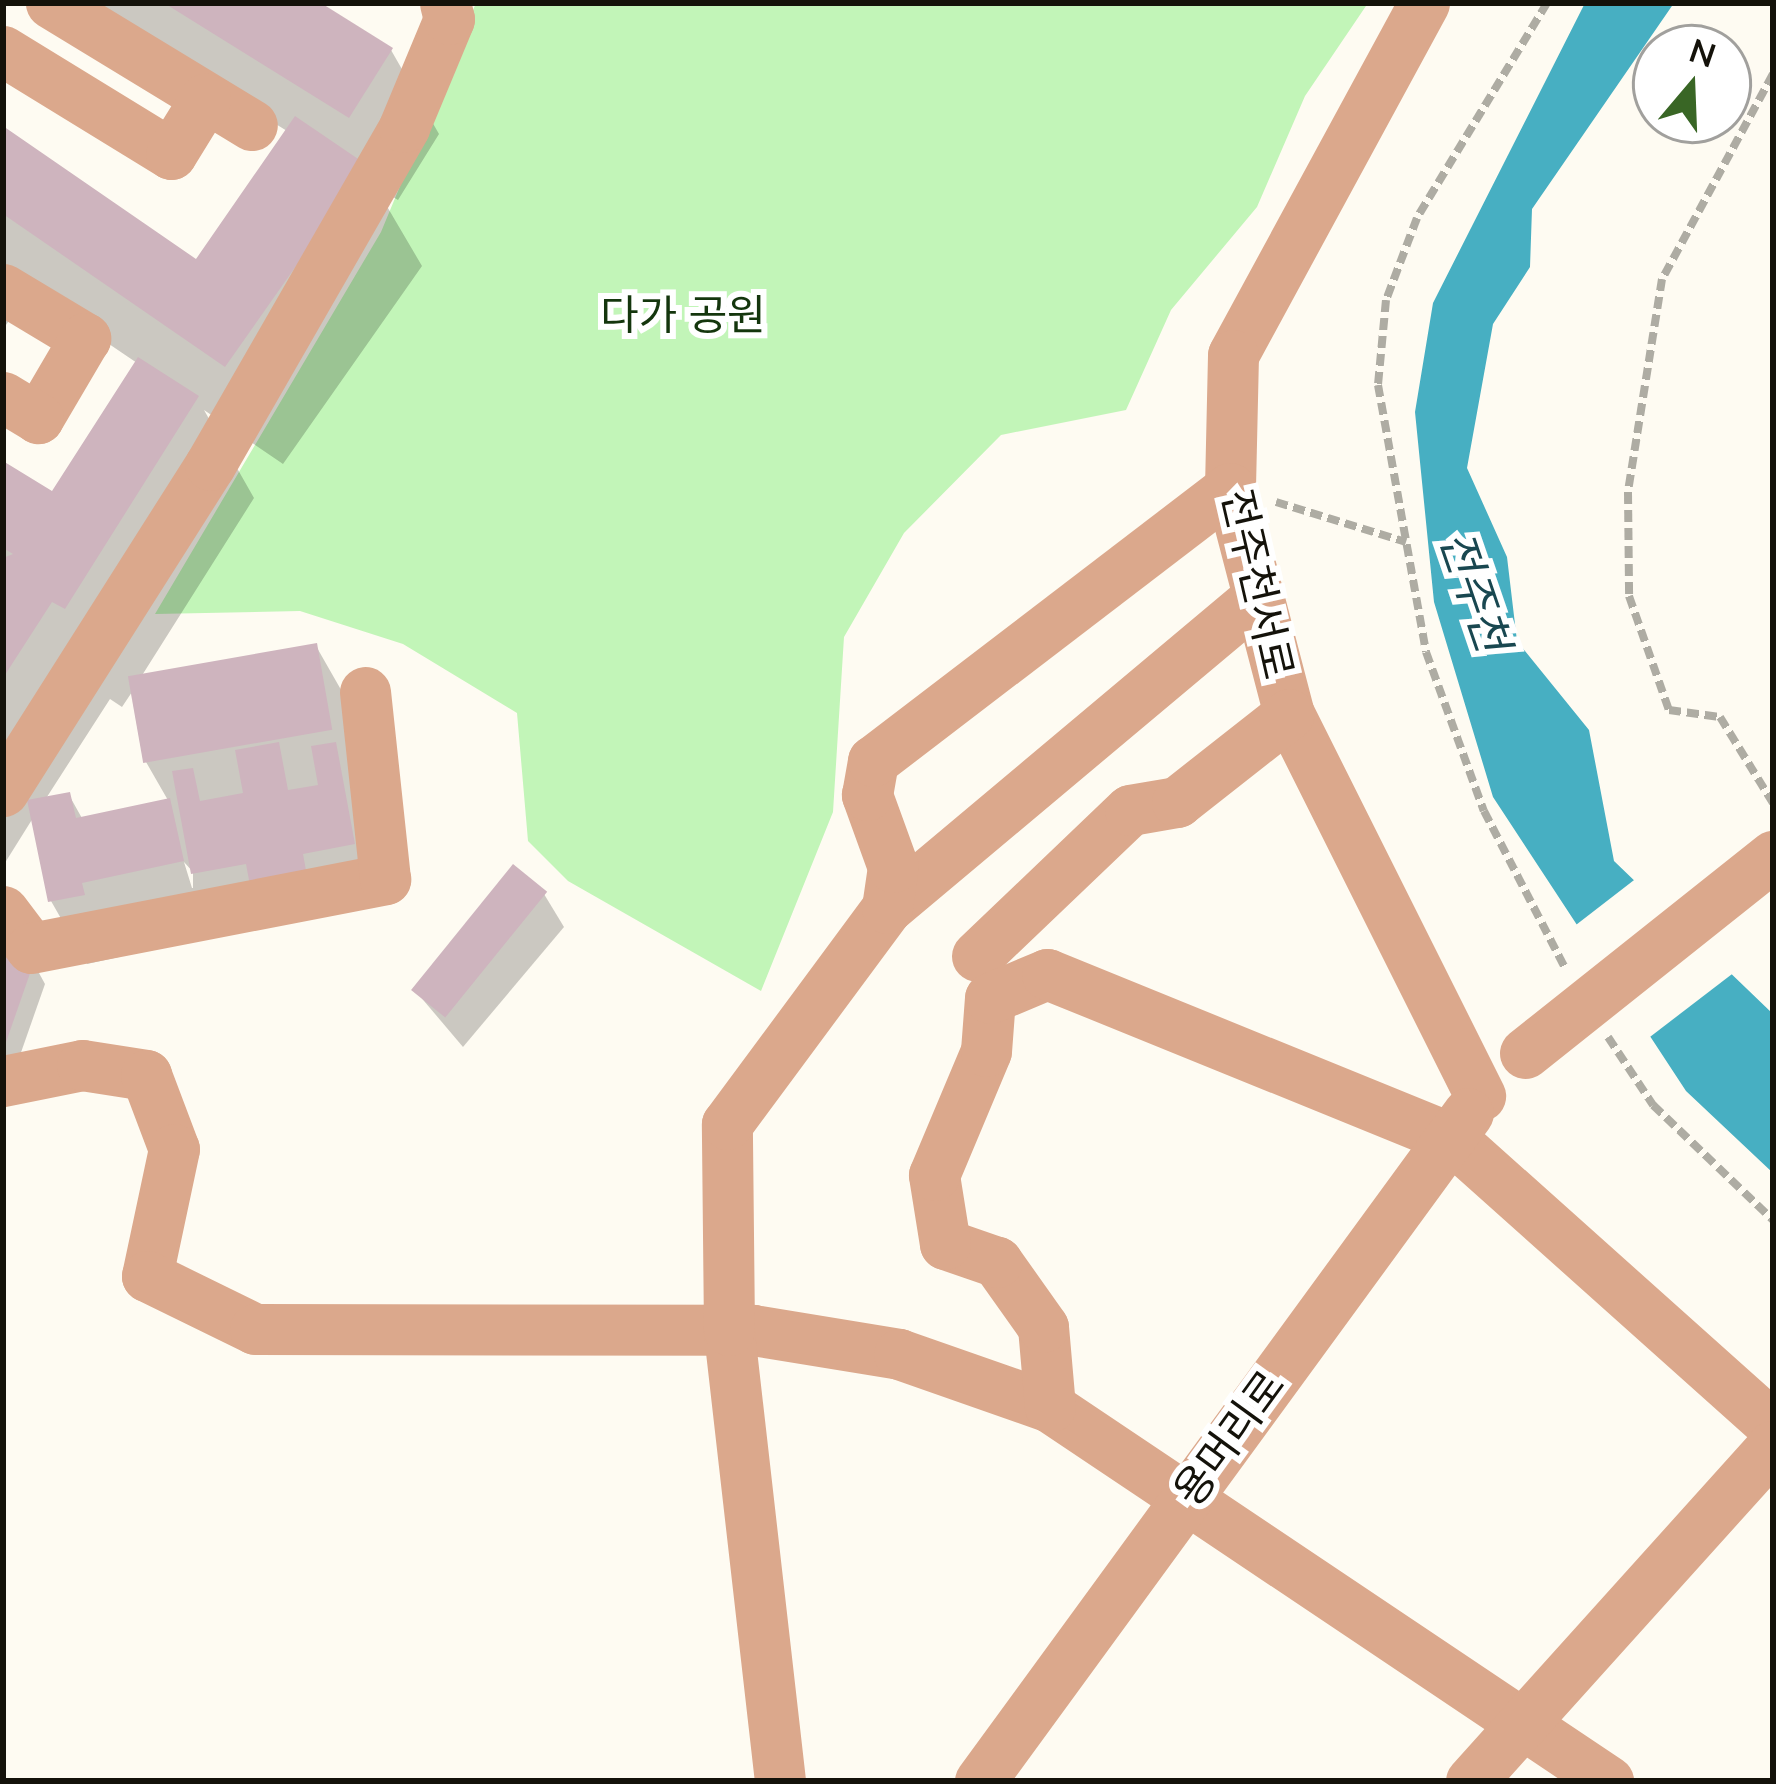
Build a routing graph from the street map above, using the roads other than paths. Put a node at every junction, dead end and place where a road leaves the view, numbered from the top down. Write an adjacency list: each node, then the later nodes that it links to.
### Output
1 (51, 3): 5 (street)
2 (445, 3): 13 (street)
3 (1424, 3): 9 (street, 전주천서로)
4 (3, 51): 5 (street)
5 (206, 99): 6 (street)
6 (252, 125)
7 (3, 289): 8 (street)
8 (3, 398)
9 (1230, 488): 10 (street, 전주천서로); 15 (street)
10 (1257, 598): 12 (street, 전주천서로); 15 (street)
11 (365, 692): 16 (street)
12 (1289, 714): 17 (street); 19 (street, 전주천서로)
13 (3, 791)
14 (1773, 856): 19 (street, 용머리로, bridge)
15 (886, 908): 21 (street)
16 (3, 911)
17 (977, 956)
18 (3, 1081): 21 (street)
19 (1480, 1096): 20 (street, 용머리로)
20 (1451, 1138): 22 (street); 23 (street); 25 (street, 용머리로)
21 (729, 1330): 22 (street); 27 (street)
22 (1049, 1407): 25 (street)
23 (1773, 1426)
24 (1773, 1446): 26 (street)
25 (1186, 1497): 26 (street); 28 (street, 용머리로)
26 (1522, 1722): 29 (street); 30 (street)
27 (779, 1781)
28 (980, 1781)
29 (1471, 1781)
30 (1608, 1781)

